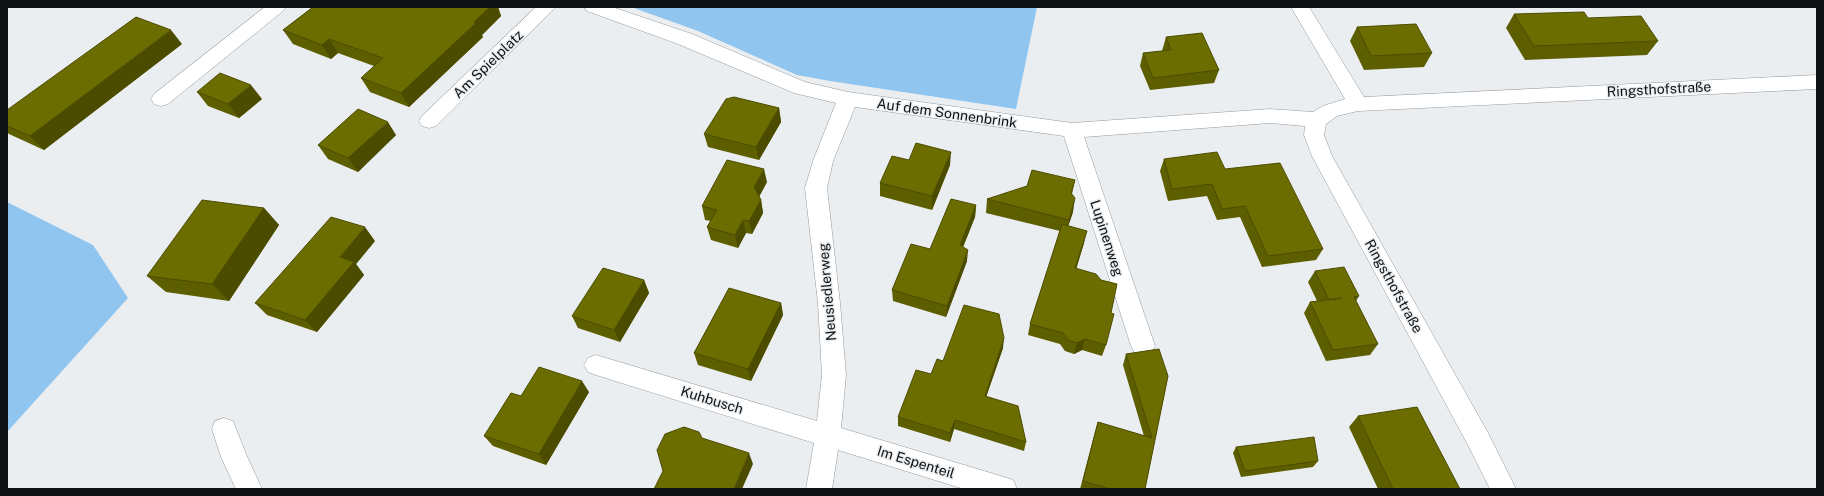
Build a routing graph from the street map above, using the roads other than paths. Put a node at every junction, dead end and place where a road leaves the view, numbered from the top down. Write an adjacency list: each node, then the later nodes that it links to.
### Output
1 (277, 7): 6 (street)
2 (547, 7): 10 (street, Am Spielplatz)
3 (593, 7): 7 (street, Auf dem Sonnenbrink)
4 (1300, 7): 8 (street)
5 (1817, 82): 8 (street, Ringsthofstraße)
6 (161, 99)
7 (848, 99): 11 (street, Auf dem Sonnenbrink); 15 (street, Neusiedlerweg)
8 (1358, 104): 9 (street, Ringsthofstraße)
9 (1317, 120): 11 (street, Auf dem Sonnenbrink); 19 (street, Ringsthofstraße)
10 (429, 121)
11 (1072, 130): 12 (street, Lupinenweg)
12 (1143, 346)
13 (596, 365): 15 (street, Kuhbusch)
14 (224, 428): 16 (street)
15 (828, 436): 17 (street, Neusiedlerweg); 18 (street, Im Espenteil)
16 (249, 489)
17 (819, 489)
18 (1004, 489)
19 (1503, 489)

